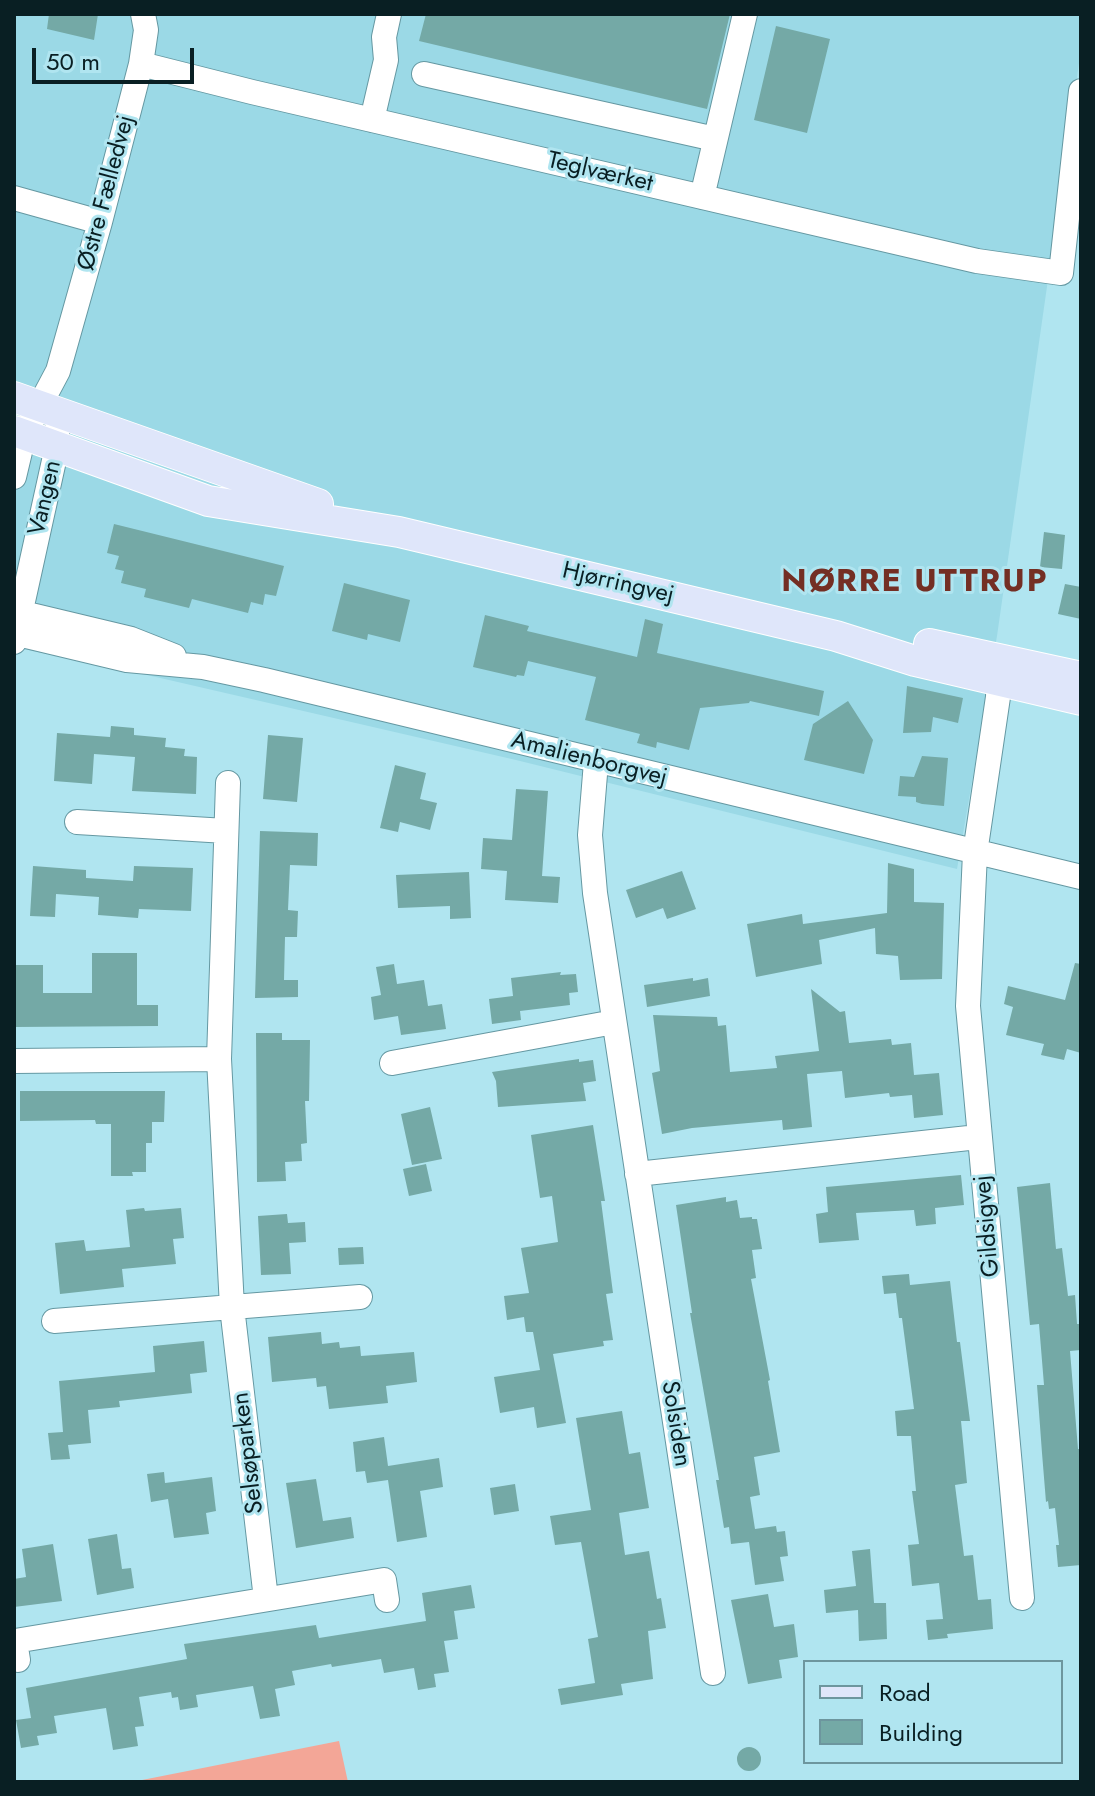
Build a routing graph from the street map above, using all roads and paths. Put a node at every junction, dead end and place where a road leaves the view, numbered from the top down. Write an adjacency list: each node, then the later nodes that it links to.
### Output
1 (143, 14): 4 (street, Østre Fælledvej)
2 (389, 14): 7 (street)
3 (745, 14): 8 (street)
4 (141, 64): 7 (street, Teglværket); 11 (street, Østre Fælledvej)
5 (424, 74): 8 (street)
6 (1081, 91): 9 (street, Teglværket)
7 (372, 120): 9 (street, Teglværket)
8 (715, 139): 9 (street)
9 (702, 197)
10 (14, 198): 11 (street)
11 (100, 222): 12 (street, Østre Fælledvej)
12 (37, 405): 13 (street); 14 (street); 16 (main road, Hjørringvej)
13 (19, 433): 14 (main road, Hjørringvej); 15 (street, Vangen)
14 (57, 447): 16 (main road, Hjørringvej); 17 (street, Vangen)
15 (14, 477)
16 (399, 532): 18 (main road, Hjørringvej)
17 (16, 626): 21 (street, Amalienborgvej)
18 (999, 670): 19 (main road, Hjørringvej); 20 (main road, Hjørringvej); 25 (street)
19 (1081, 677)
20 (1081, 700)
21 (596, 762): 25 (street, Amalienborgvej); 27 (street, Solsiden)
22 (228, 783): 24 (street, Selsøparken)
23 (77, 822): 24 (street)
24 (226, 831): 28 (street, Selsøparken)
25 (975, 853): 26 (street, Amalienborgvej); 31 (street, Gildsigvej)
26 (1081, 877)
27 (614, 1022): 30 (street); 32 (street, Solsiden)
28 (219, 1059): 29 (street); 34 (street, Selsøparken)
29 (14, 1061)
30 (392, 1063)
31 (978, 1137): 32 (street); 36 (street, Gildsigvej)
32 (637, 1174): 40 (street, Solsiden)
33 (360, 1297): 34 (street)
34 (232, 1307): 35 (street); 37 (street, Selsøparken)
35 (54, 1321)
36 (1022, 1598)
37 (266, 1599): 38 (street); 39 (street)
38 (387, 1600)
39 (18, 1660)
40 (713, 1673)

